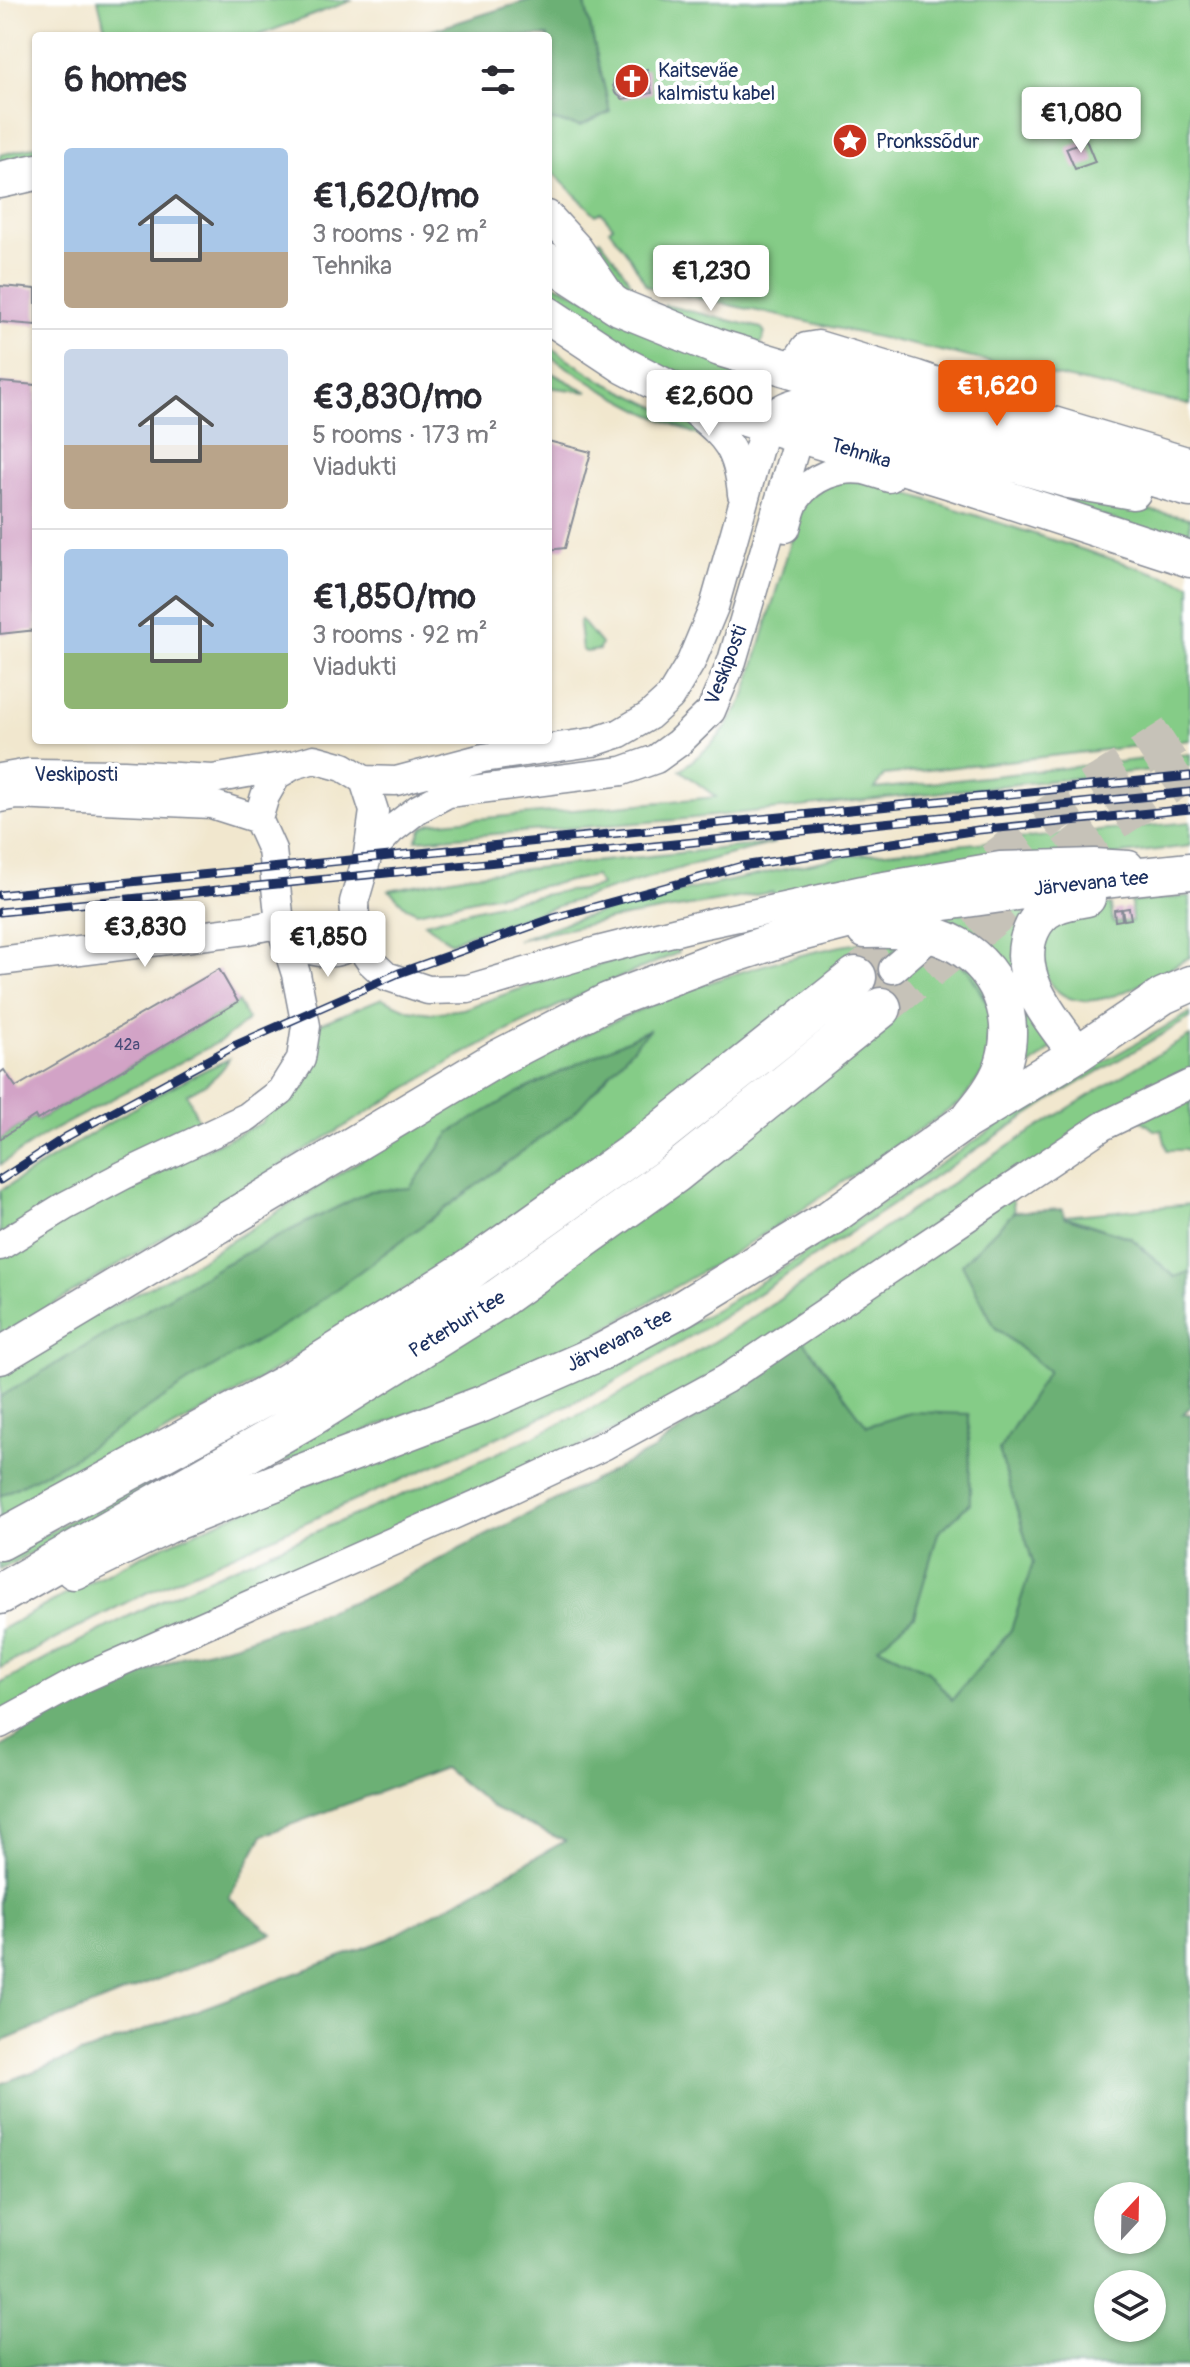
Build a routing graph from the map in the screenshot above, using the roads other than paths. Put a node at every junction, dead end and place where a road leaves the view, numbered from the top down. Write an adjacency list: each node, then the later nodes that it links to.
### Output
1 (32, 173): 2 (main road)
2 (0, 180)
3 (552, 219): 5 (street)
4 (552, 264): 5 (main road)
5 (619, 307): 7 (main road)
6 (552, 318): 8 (main road, Tehnika)
7 (786, 367): 9 (main road); 10 (street); 12 (main road)
8 (671, 390): 9 (main road, Tehnika); 14 (street)
9 (790, 421): 11 (main road, Tehnika); 13 (main road); 14 (street, Veskiposti); 15 (street, Veskiposti)
10 (1190, 462)
11 (948, 480): 15 (street); 16 (main road, Tehnika)
12 (1190, 489)
13 (1190, 499)
14 (743, 502): 19 (street, Veskiposti)
15 (762, 555): 22 (street, Veskiposti)
16 (1190, 559)
17 (294, 765): 18 (street, Veskiposti); 19 (street, Veskiposti); 21 (street)
18 (0, 778)
19 (364, 780): 22 (street)
20 (0, 798): 21 (street, Veskiposti)
21 (258, 819): 24 (street)
22 (368, 854): 27 (street)
23 (1190, 871): 25 (main road, Järvevana tee); 27 (street); 30 (main road)
24 (284, 933): 27 (street); 28 (street); 36 (street)
25 (800, 933): 26 (main road); 37 (main road, Järvevana tee)
26 (932, 935): 29 (street); 35 (main road)
27 (357, 942)
28 (0, 961)
29 (875, 973): 38 (highway, Peterburi tee)
30 (1035, 989): 31 (main road); 33 (main road)
31 (1177, 990): 33 (main road, Järvevana tee)
32 (881, 1008): 39 (highway, Peterburi tee)
33 (1077, 1054): 35 (main road, Järvevana tee)
34 (1190, 1084): 41 (street)
35 (966, 1121): 40 (main road, Järvevana tee)
36 (0, 1246)
37 (0, 1356)
38 (0, 1540)
39 (0, 1594)
40 (0, 1606)
41 (0, 1724)

